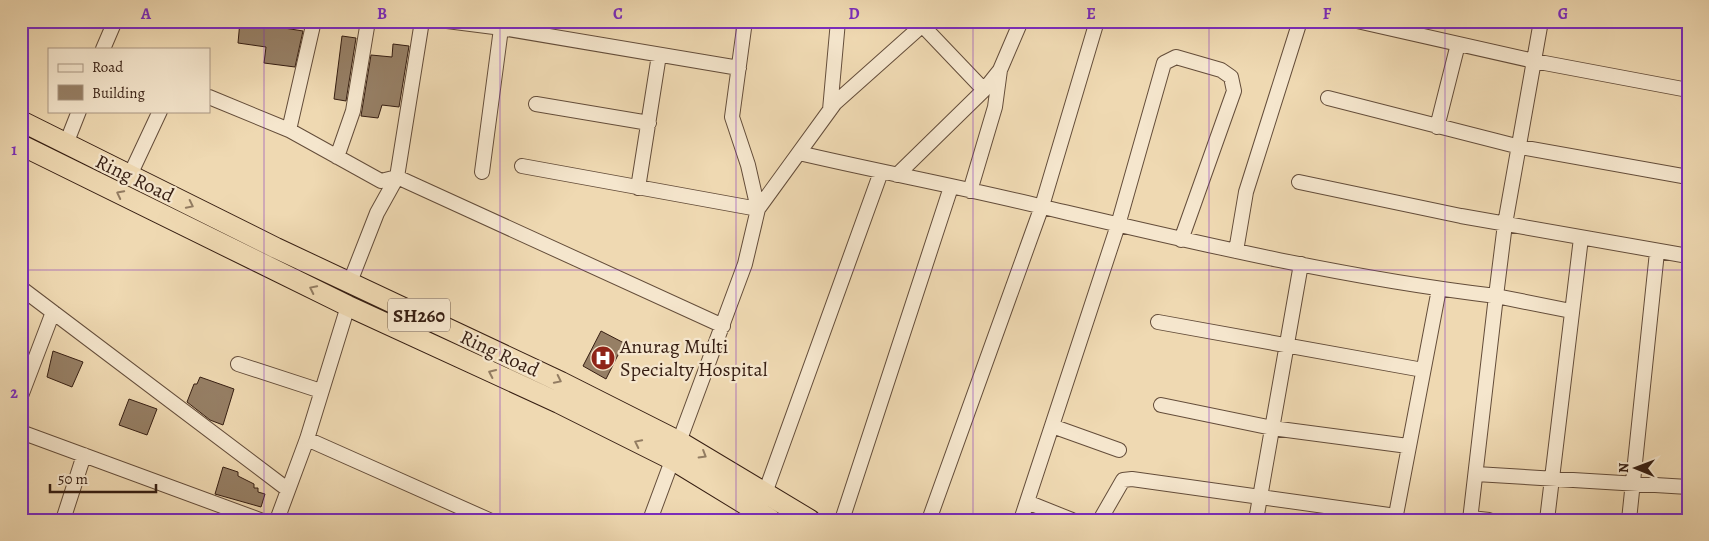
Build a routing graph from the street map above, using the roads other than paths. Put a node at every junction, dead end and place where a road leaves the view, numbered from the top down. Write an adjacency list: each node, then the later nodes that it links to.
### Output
1 (115, 21): 16 (street)
2 (314, 21): 32 (street)
3 (368, 21): 37 (street)
4 (422, 21): 43 (street)
5 (447, 21): 14 (street)
6 (745, 21): 19 (street)
7 (838, 21): 26 (street)
8 (1021, 21): 20 (street)
9 (1098, 21): 49 (street)
10 (1300, 21): 55 (street)
11 (1357, 21): 15 (street)
12 (1541, 21): 18 (street)
13 (924, 23): 21 (street); 26 (street)
14 (502, 24): 17 (street); 39 (street)
15 (1458, 44): 18 (street); 31 (street)
16 (103, 48)
17 (660, 55): 19 (street); 30 (street)
18 (1534, 61): 22 (street); 35 (street)
19 (739, 68): 50 (street)
20 (1000, 70): 21 (street); 48 (street)
21 (984, 90): 42 (street)
22 (1688, 90)
23 (210, 97): 32 (street)
24 (1328, 98): 31 (street)
25 (536, 104): 30 (street)
26 (830, 110): 36 (street)
27 (79, 112): 33 (street)
28 (160, 112): 41 (street)
29 (21, 121): 33 (highway, Ring Road / SH260)
30 (649, 123): 47 (street)
31 (1437, 127): 35 (street)
32 (289, 130): 37 (street)
33 (66, 144): 41 (highway, Ring Road / SH260)
34 (21, 145): 63 (highway, Ring Road / SH260, one-way to 34)
35 (1520, 147): 44 (street); 51 (street)
36 (799, 153): 40 (street); 50 (street)
37 (338, 157): 43 (street)
38 (522, 166): 47 (street)
39 (482, 172)
40 (881, 172): 42 (street); 87 (street)
41 (130, 175): 59 (highway, Ring Road / SH260, one-way to 59)
42 (897, 175): 46 (street)
43 (397, 177): 59 (street); 67 (street)
44 (1688, 177)
45 (1299, 182): 51 (street)
46 (951, 187): 48 (street); 99 (street)
47 (638, 188): 50 (street)
48 (970, 191): 49 (street)
49 (1042, 206): 52 (street); 100 (street)
50 (758, 209): 67 (street)
51 (1506, 224): 53 (street); 62 (street)
52 (1118, 225): 54 (street); 54 (street); 74 (street)
53 (1581, 238): 56 (street); 64 (street)
54 (1181, 240): 55 (street)
55 (1236, 251): 58 (street)
56 (1657, 252): 57 (street); 84 (street)
57 (1688, 256)
58 (1301, 264): 61 (street); 68 (street)
59 (350, 282): 80 (highway, Ring Road / SH260, one-way to 80)
60 (21, 288): 65 (street)
61 (1439, 289): 62 (street); 70 (street)
62 (1496, 296): 64 (street); 82 (street)
63 (348, 306): 71 (street); 80 (highway, Ring Road / SH260, one-way to 63)
64 (1572, 310): 83 (street)
65 (53, 312): 72 (street); 86 (street)
66 (1158, 322): 68 (street)
67 (723, 326): 80 (street)
68 (1286, 343): 70 (street); 75 (street)
69 (238, 364): 71 (street)
70 (1423, 370): 78 (street)
71 (321, 391): 77 (street)
72 (21, 396)
73 (1161, 405): 75 (street)
74 (1052, 426): 79 (street); 89 (street)
75 (1272, 428): 78 (street); 88 (street)
76 (21, 432): 81 (street)
77 (307, 439): 86 (street); 95 (street)
78 (1408, 446): 90 (street)
79 (1119, 450)
80 (677, 451): 87 (highway, Ring Road / SH260, one-way to 87); 96 (street); 97 (highway, Ring Road / SH260)
81 (84, 455): 92 (street); 93 (street)
82 (1476, 474): 83 (street); 91 (street)
83 (1552, 479): 84 (street); 106 (street)
84 (1632, 482): 85 (street); 107 (street)
85 (1688, 487)
86 (287, 489): 94 (street)
87 (765, 492): 98 (highway, Ring Road / SH260)
88 (1260, 498): 90 (street); 103 (street); 104 (street)
89 (1027, 502): 101 (street); 102 (street)
90 (1396, 518)
91 (1470, 519): 105 (street)
92 (63, 520)
93 (260, 520)
94 (277, 520)
95 (489, 520)
96 (650, 520)
97 (771, 520)
98 (810, 520)
99 (842, 520)
100 (929, 520)
101 (1021, 520)
102 (1072, 520)
103 (1100, 520)
104 (1256, 520)
105 (1489, 520)
106 (1547, 520)
107 (1628, 520)

